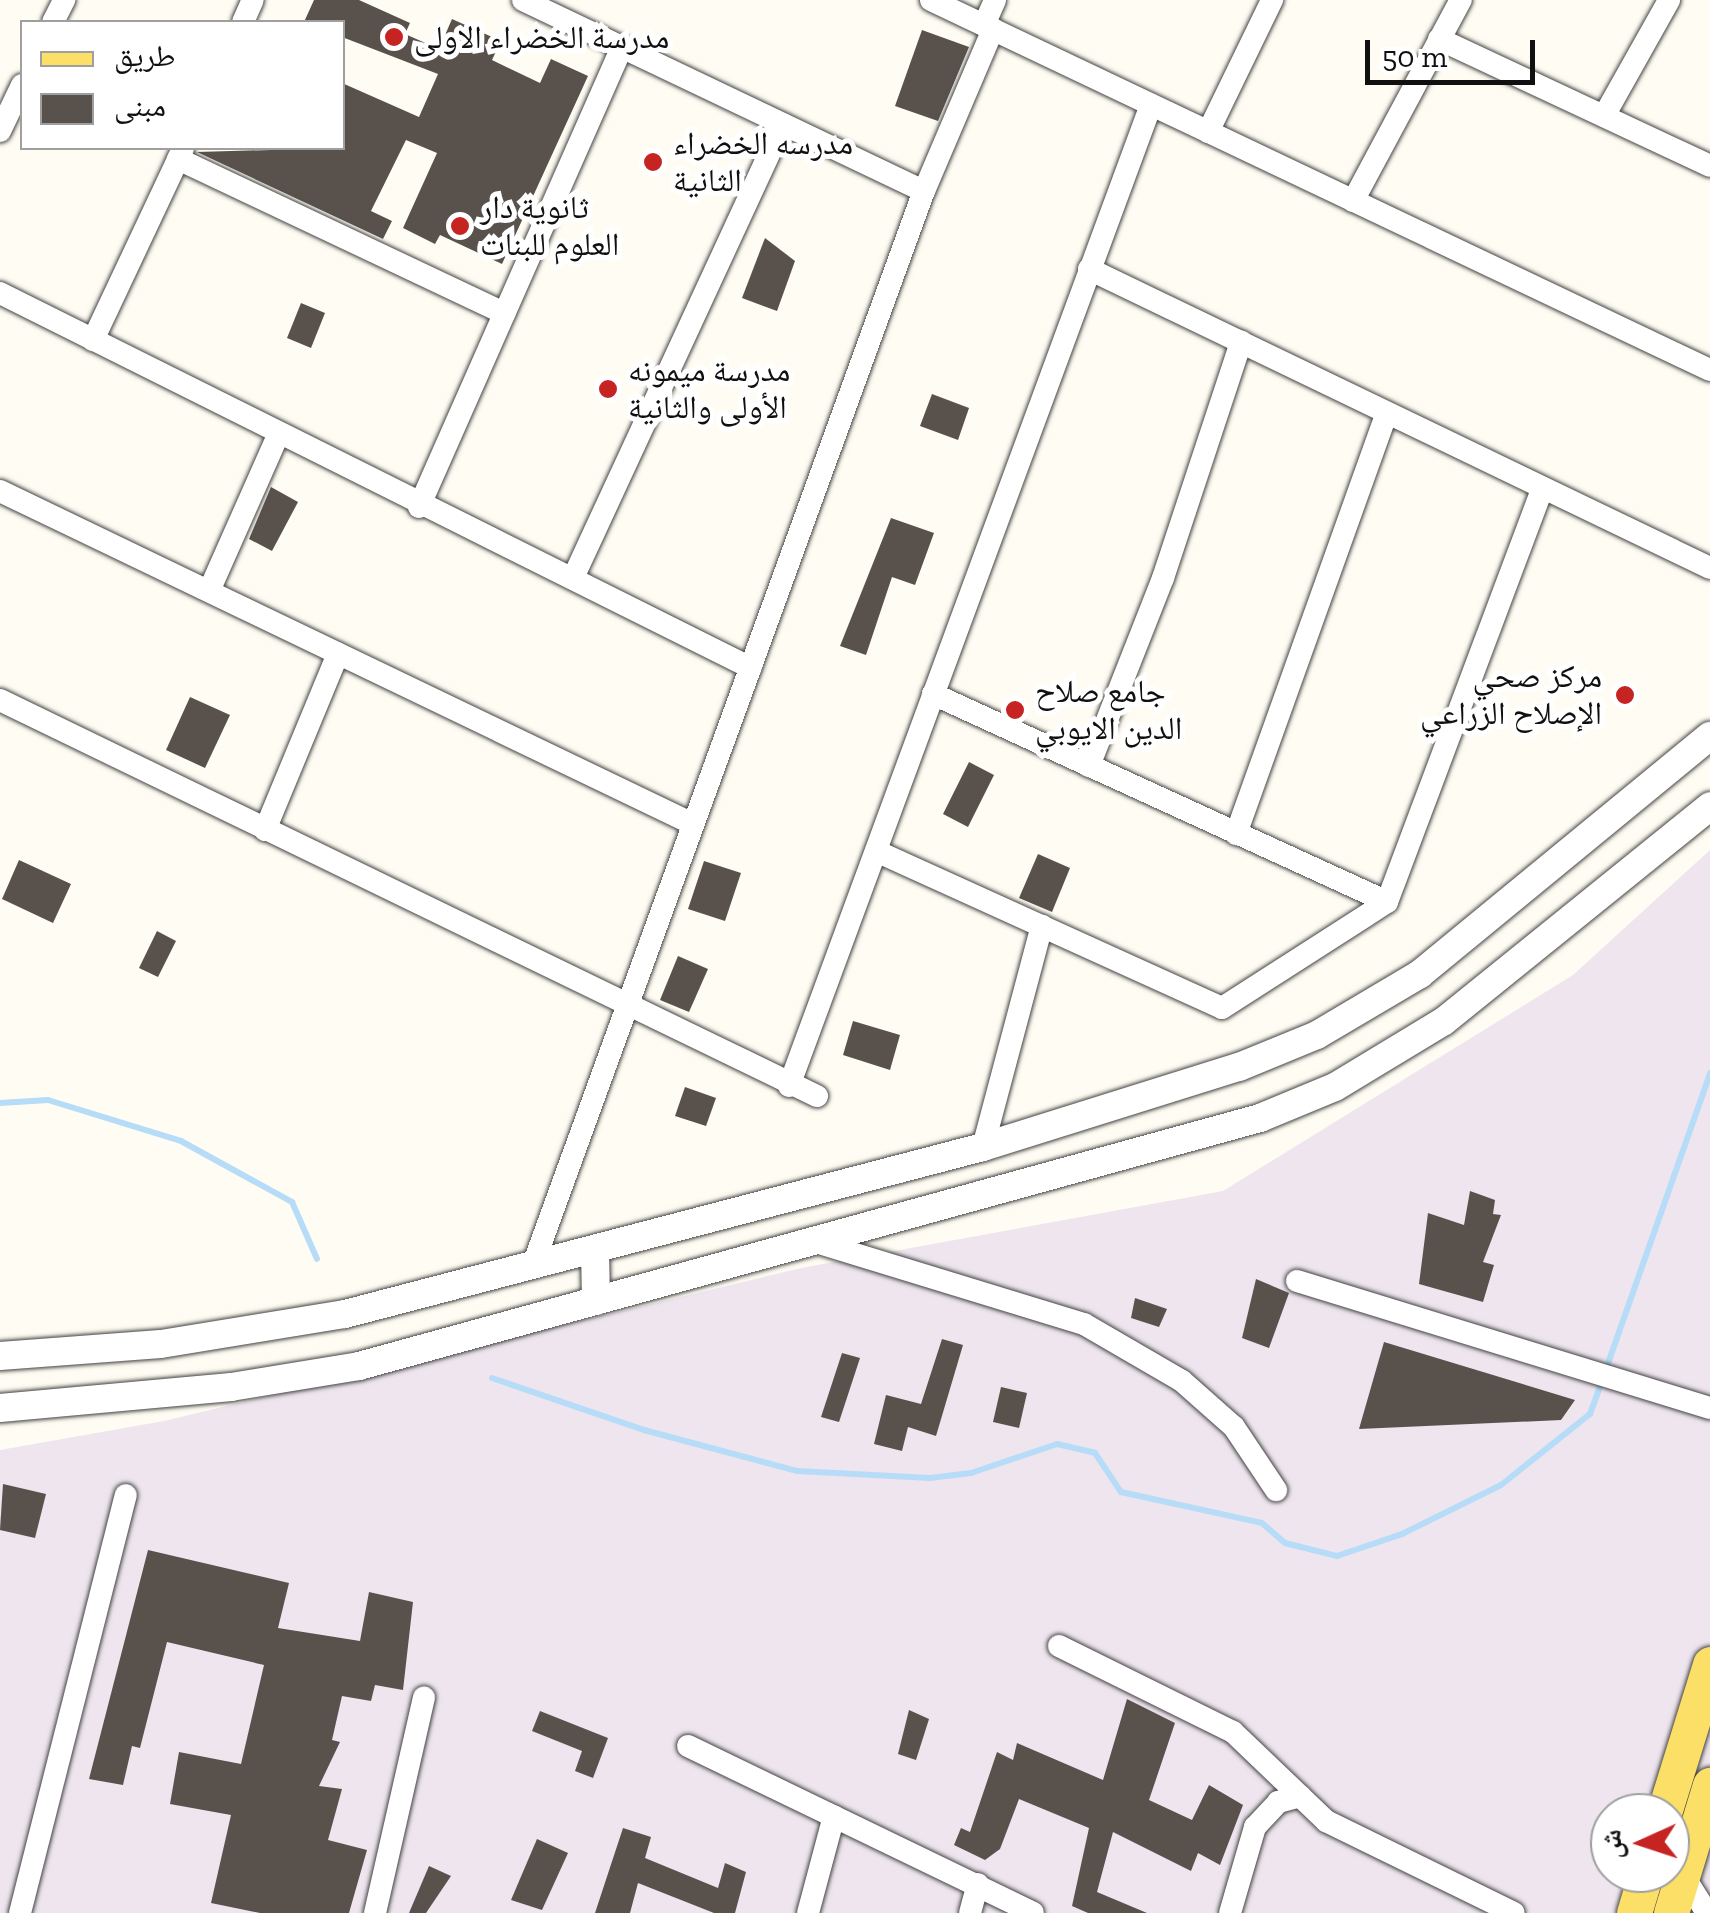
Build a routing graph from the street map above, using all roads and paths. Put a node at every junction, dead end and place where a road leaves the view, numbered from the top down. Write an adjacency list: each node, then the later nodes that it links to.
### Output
1 (523, 0): 9 (street)
2 (931, 0): 7 (street)
3 (995, 0): 7 (street)
4 (1272, 0): 15 (street)
5 (1461, 0): 8 (street)
6 (1669, 0): 12 (street)
7 (988, 27): 11 (street); 18 (street)
8 (1440, 39): 12 (street); 19 (street)
9 (622, 47): 13 (street); 22 (street)
10 (20, 89): 14 (street)
11 (1151, 105): 15 (street); 20 (street)
12 (1604, 116): 17 (street)
13 (783, 124): 18 (street); 32 (street)
14 (0, 131)
15 (1208, 132): 19 (street)
16 (181, 153): 22 (street); 23 (street)
17 (1710, 166)
18 (924, 191): 35 (street)
19 (1353, 200): 25 (street)
20 (1089, 269): 24 (street); 36 (street)
21 (0, 293): 23 (street)
22 (504, 314): 30 (street)
23 (93, 340): 27 (street)
24 (1241, 342): 26 (street); 39 (street)
25 (1710, 370)
26 (1387, 413): 28 (street); 43 (street)
27 (278, 435): 30 (street); 33 (street)
28 (1543, 488): 31 (street); 45 (street)
29 (0, 491): 33 (street)
30 (419, 506): 32 (street)
31 (1710, 568)
32 (573, 578): 35 (street)
33 (208, 592): 34 (street)
34 (338, 654): 41 (street); 42 (street)
35 (750, 668): 41 (street)
36 (933, 694): 39 (street); 44 (street)
37 (0, 700): 42 (street)
38 (1710, 736): 50 (street)
39 (1090, 766): 43 (street)
40 (1710, 806): 51 (street)
41 (694, 824): 47 (street)
42 (265, 830): 47 (street)
43 (1236, 834): 45 (street)
44 (876, 851): 46 (street); 48 (street)
45 (1387, 902): 46 (street)
46 (1042, 926): 50 (street)
47 (627, 1006): 48 (street); 53 (street)
48 (789, 1086): 49 (street)
49 (818, 1096)
50 (984, 1147): 52 (street)
51 (819, 1243): 55 (street); 59 (street)
52 (595, 1249): 53 (street); 55 (street)
53 (533, 1265): 56 (street)
54 (1298, 1281): 58 (street)
55 (596, 1301): 57 (street)
56 (0, 1356)
57 (0, 1408)
58 (1710, 1408)
59 (1276, 1490)
60 (126, 1496): 71 (street)
61 (1059, 1646): 67 (street)
62 (1710, 1664): 66 (main road)
63 (424, 1698): 72 (street)
64 (688, 1746): 68 (street)
65 (1710, 1785): 69 (main road)
66 (1670, 1793)
67 (1300, 1796): 76 (street); 77 (street)
68 (834, 1816): 70 (street); 73 (street)
69 (1694, 1864): 78 (main road); 79 (street)
70 (978, 1884): 74 (street); 75 (street)
71 (20, 1913)
72 (375, 1913)
73 (808, 1913)
74 (970, 1913)
75 (1033, 1913)
76 (1230, 1913)
77 (1514, 1913)
78 (1671, 1913)
79 (1707, 1913)

